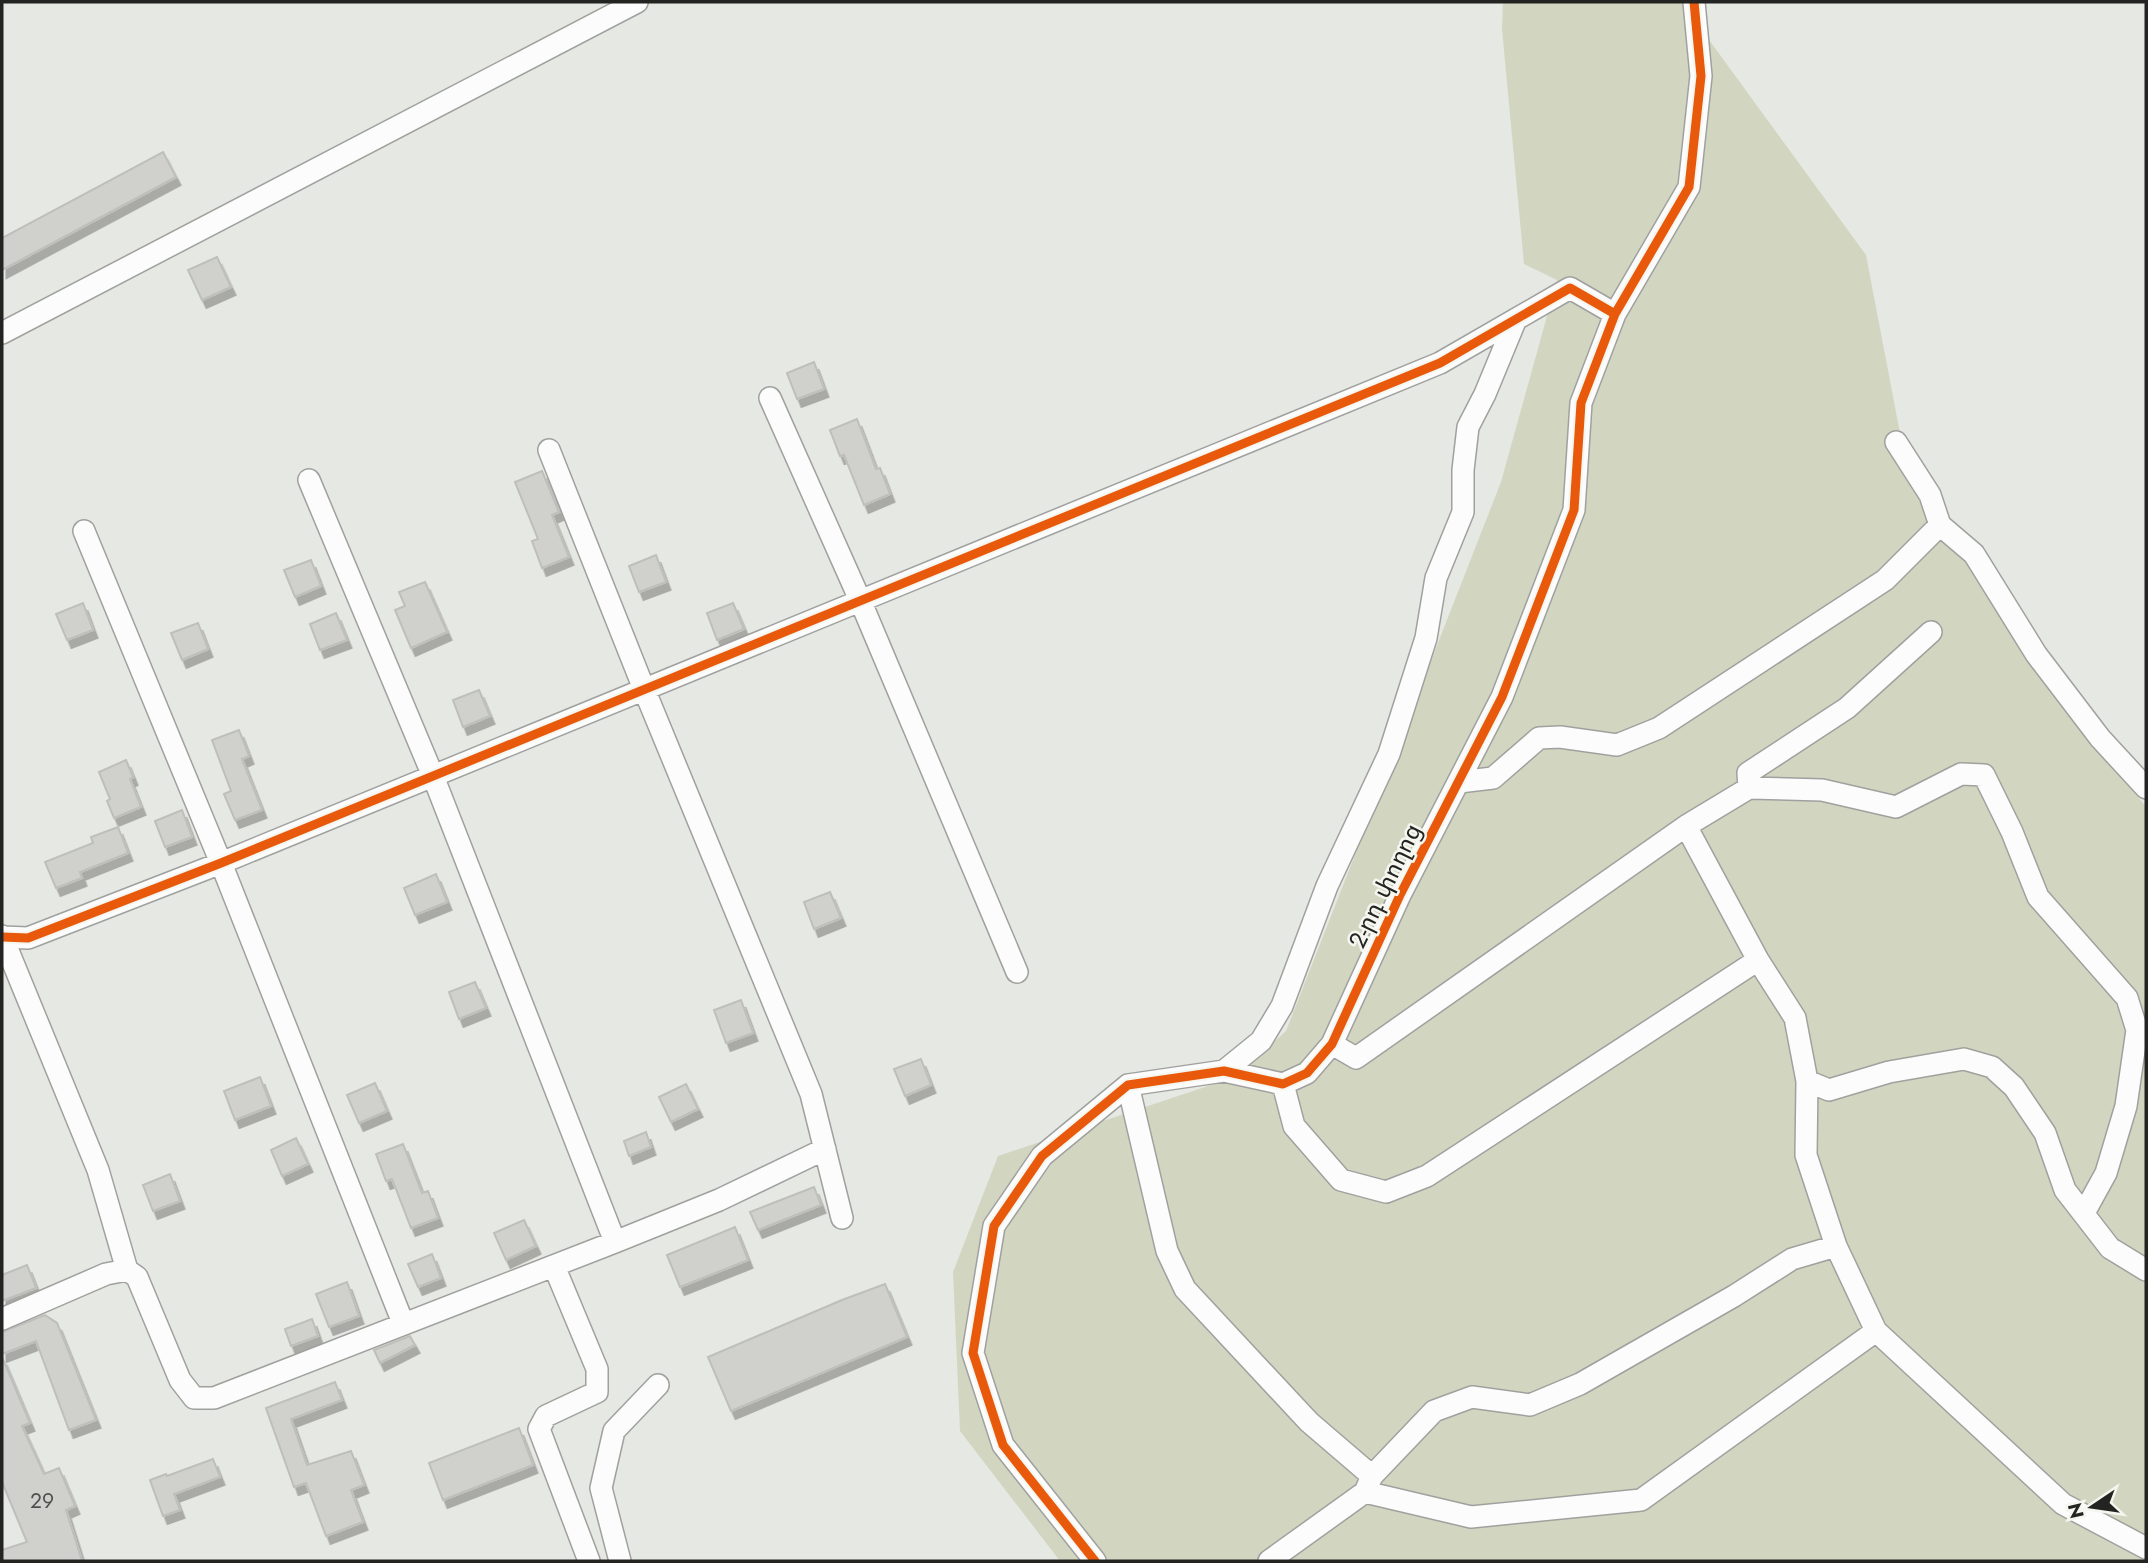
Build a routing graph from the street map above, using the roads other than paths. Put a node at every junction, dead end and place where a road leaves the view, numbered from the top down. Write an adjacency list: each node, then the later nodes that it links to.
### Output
1 (637, 2): 5 (street)
2 (1694, 2): 3 (street, 2-րդ փողոց)
3 (1615, 314): 4 (street); 16 (street, 2-րդ փողոց)
4 (1516, 319): 12 (street); 25 (street)
5 (2, 332)
6 (770, 398): 12 (street)
7 (1896, 442): 10 (street)
8 (549, 450): 14 (street)
9 (309, 480): 15 (street)
10 (1940, 526): 16 (street); 18 (street)
11 (84, 531): 20 (street)
12 (860, 600): 14 (street); 23 (street)
13 (1931, 632): 17 (street)
14 (644, 689): 15 (street); 29 (street)
15 (433, 776): 20 (street); 32 (street)
16 (1459, 782): 24 (street, 2-րդ փողոց)
17 (1749, 788): 19 (street); 30 (street)
18 (2146, 788)
19 (1686, 826): 22 (street); 24 (street)
20 (221, 863): 21 (street); 38 (street)
21 (2, 937): 35 (street)
22 (1759, 960): 26 (street); 27 (street)
23 (1017, 972)
24 (1332, 1044): 27 (street, 2-րդ փողոց)
25 (1224, 1071): 27 (street); 28 (street)
26 (1807, 1082): 30 (street); 33 (street)
27 (1283, 1084)
28 (1128, 1085): 41 (street); 45 (street)
29 (825, 1149): 31 (street); 32 (street)
30 (2084, 1213): 36 (street)
31 (842, 1218)
32 (615, 1242): 34 (street)
33 (1836, 1246): 39 (street); 41 (street)
34 (554, 1266): 38 (street); 43 (street)
35 (127, 1270): 37 (street); 38 (street)
36 (2146, 1270)
37 (2, 1319)
38 (403, 1323)
39 (1876, 1332): 41 (street); 42 (street)
40 (657, 1385): 44 (street)
41 (1368, 1484): 46 (street)
42 (2146, 1548)
43 (589, 1561)
44 (620, 1561)
45 (1095, 1561)
46 (1269, 1561)

